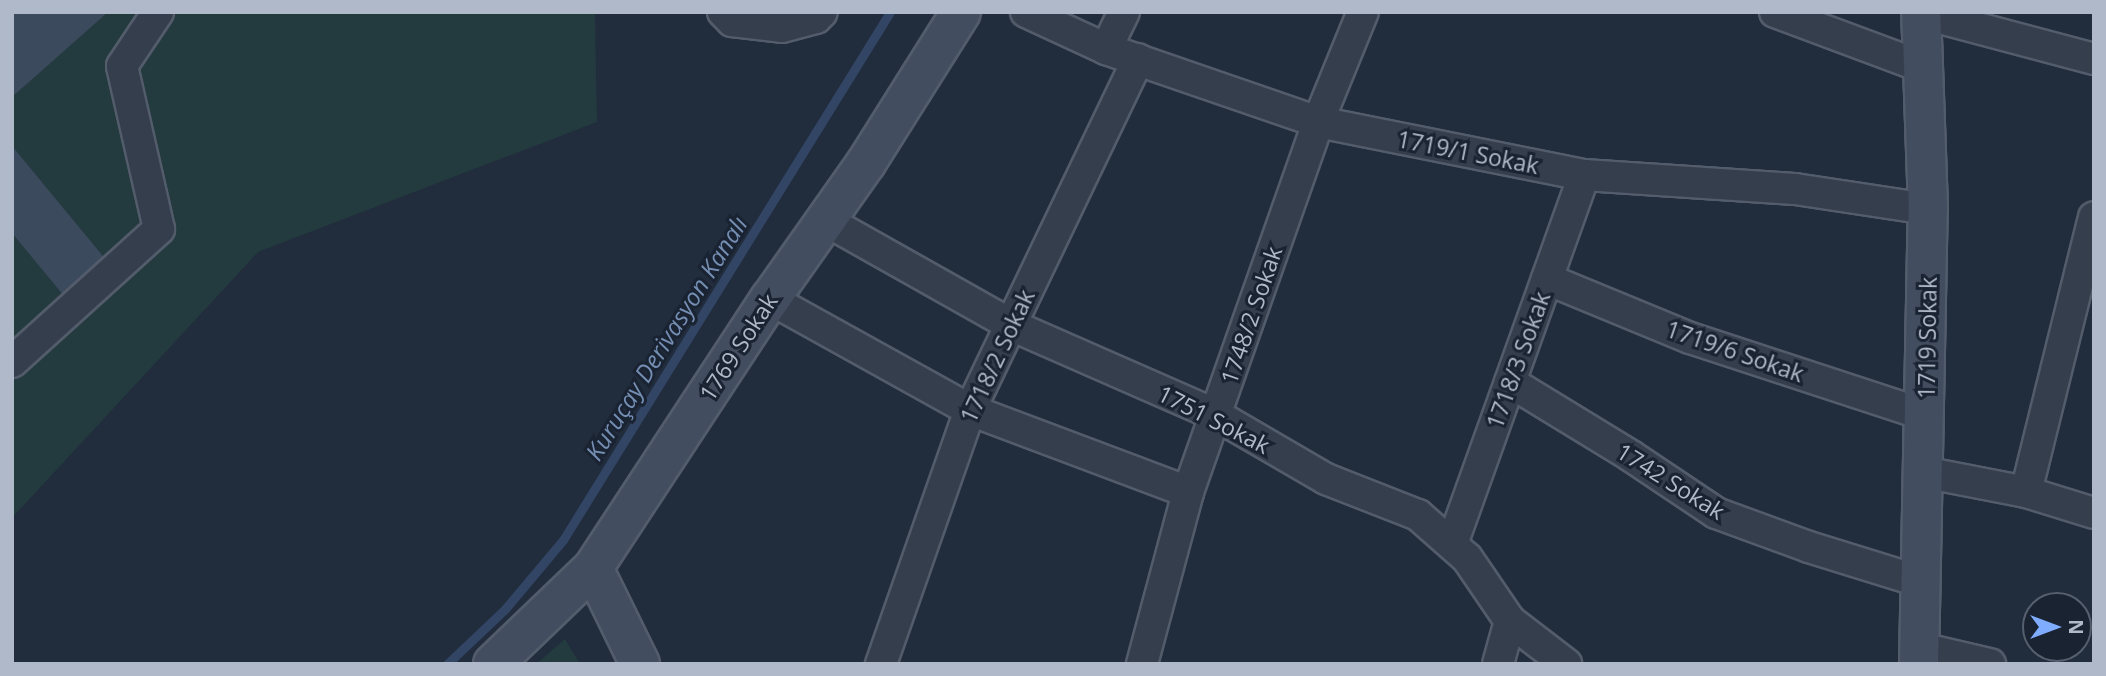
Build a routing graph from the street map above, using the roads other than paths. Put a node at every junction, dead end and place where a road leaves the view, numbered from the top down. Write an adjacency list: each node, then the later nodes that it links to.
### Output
1 (158, 12): 22 (street)
2 (723, 12): 3 (street)
3 (822, 12)
4 (961, 12): 18 (street, 1769 Sokak)
5 (1026, 12): 10 (street, 1719/1 Sokak)
6 (1124, 12): 10 (street)
7 (1363, 12): 14 (street, 1748/2 Sokak)
8 (1776, 12): 13 (street)
9 (1921, 13): 12 (street); 13 (street, 1719 Sokak)
10 (1106, 48): 11 (street, 1719/1 Sokak)
11 (1138, 59): 14 (street, 1719/1 Sokak); 21 (street, 1718/2 Sokak)
12 (2094, 60)
13 (1923, 67): 16 (street, 1719 Sokak)
14 (1318, 122): 15 (street, 1719/1 Sokak); 25 (street, 1748/2 Sokak)
15 (1584, 175): 16 (street, 1719/1 Sokak); 19 (street, 1718/3 Sokak)
16 (1928, 209): 26 (street, 1719 Sokak)
17 (2094, 217): 29 (street)
18 (825, 220): 20 (street, 1769 Sokak); 21 (street, 1751 Sokak)
19 (1547, 279): 23 (street, 1718/3 Sokak); 26 (street, 1719/6 Sokak)
20 (770, 299): 24 (street); 32 (street, 1769 Sokak)
21 (1011, 325): 24 (street, 1718/2 Sokak); 25 (street, 1751 Sokak)
22 (12, 362)
23 (1510, 382): 31 (street, 1718/3 Sokak); 33 (street, 1742 Sokak)
24 (970, 410): 28 (street); 38 (street, 1718/2 Sokak)
25 (1216, 415): 28 (street, 1748/2 Sokak); 31 (street, 1751 Sokak)
26 (1926, 415): 27 (street, 1719 Sokak)
27 (1923, 472): 29 (street); 33 (street, 1719 Sokak)
28 (1188, 492): 39 (street, 1748/2 Sokak)
29 (2026, 492): 30 (street)
30 (2094, 513)
31 (1451, 544): 34 (street, 1751 Sokak)
32 (593, 568): 36 (street, 1769 Sokak); 37 (street)
33 (1922, 582): 35 (street, 1719 Sokak)
34 (1510, 621): 40 (street); 41 (street, 1751 Sokak)
35 (1920, 656): 42 (street)
36 (494, 664)
37 (640, 664)
38 (881, 664)
39 (1142, 664)
40 (1498, 664)
41 (1566, 664)
42 (1990, 664)

